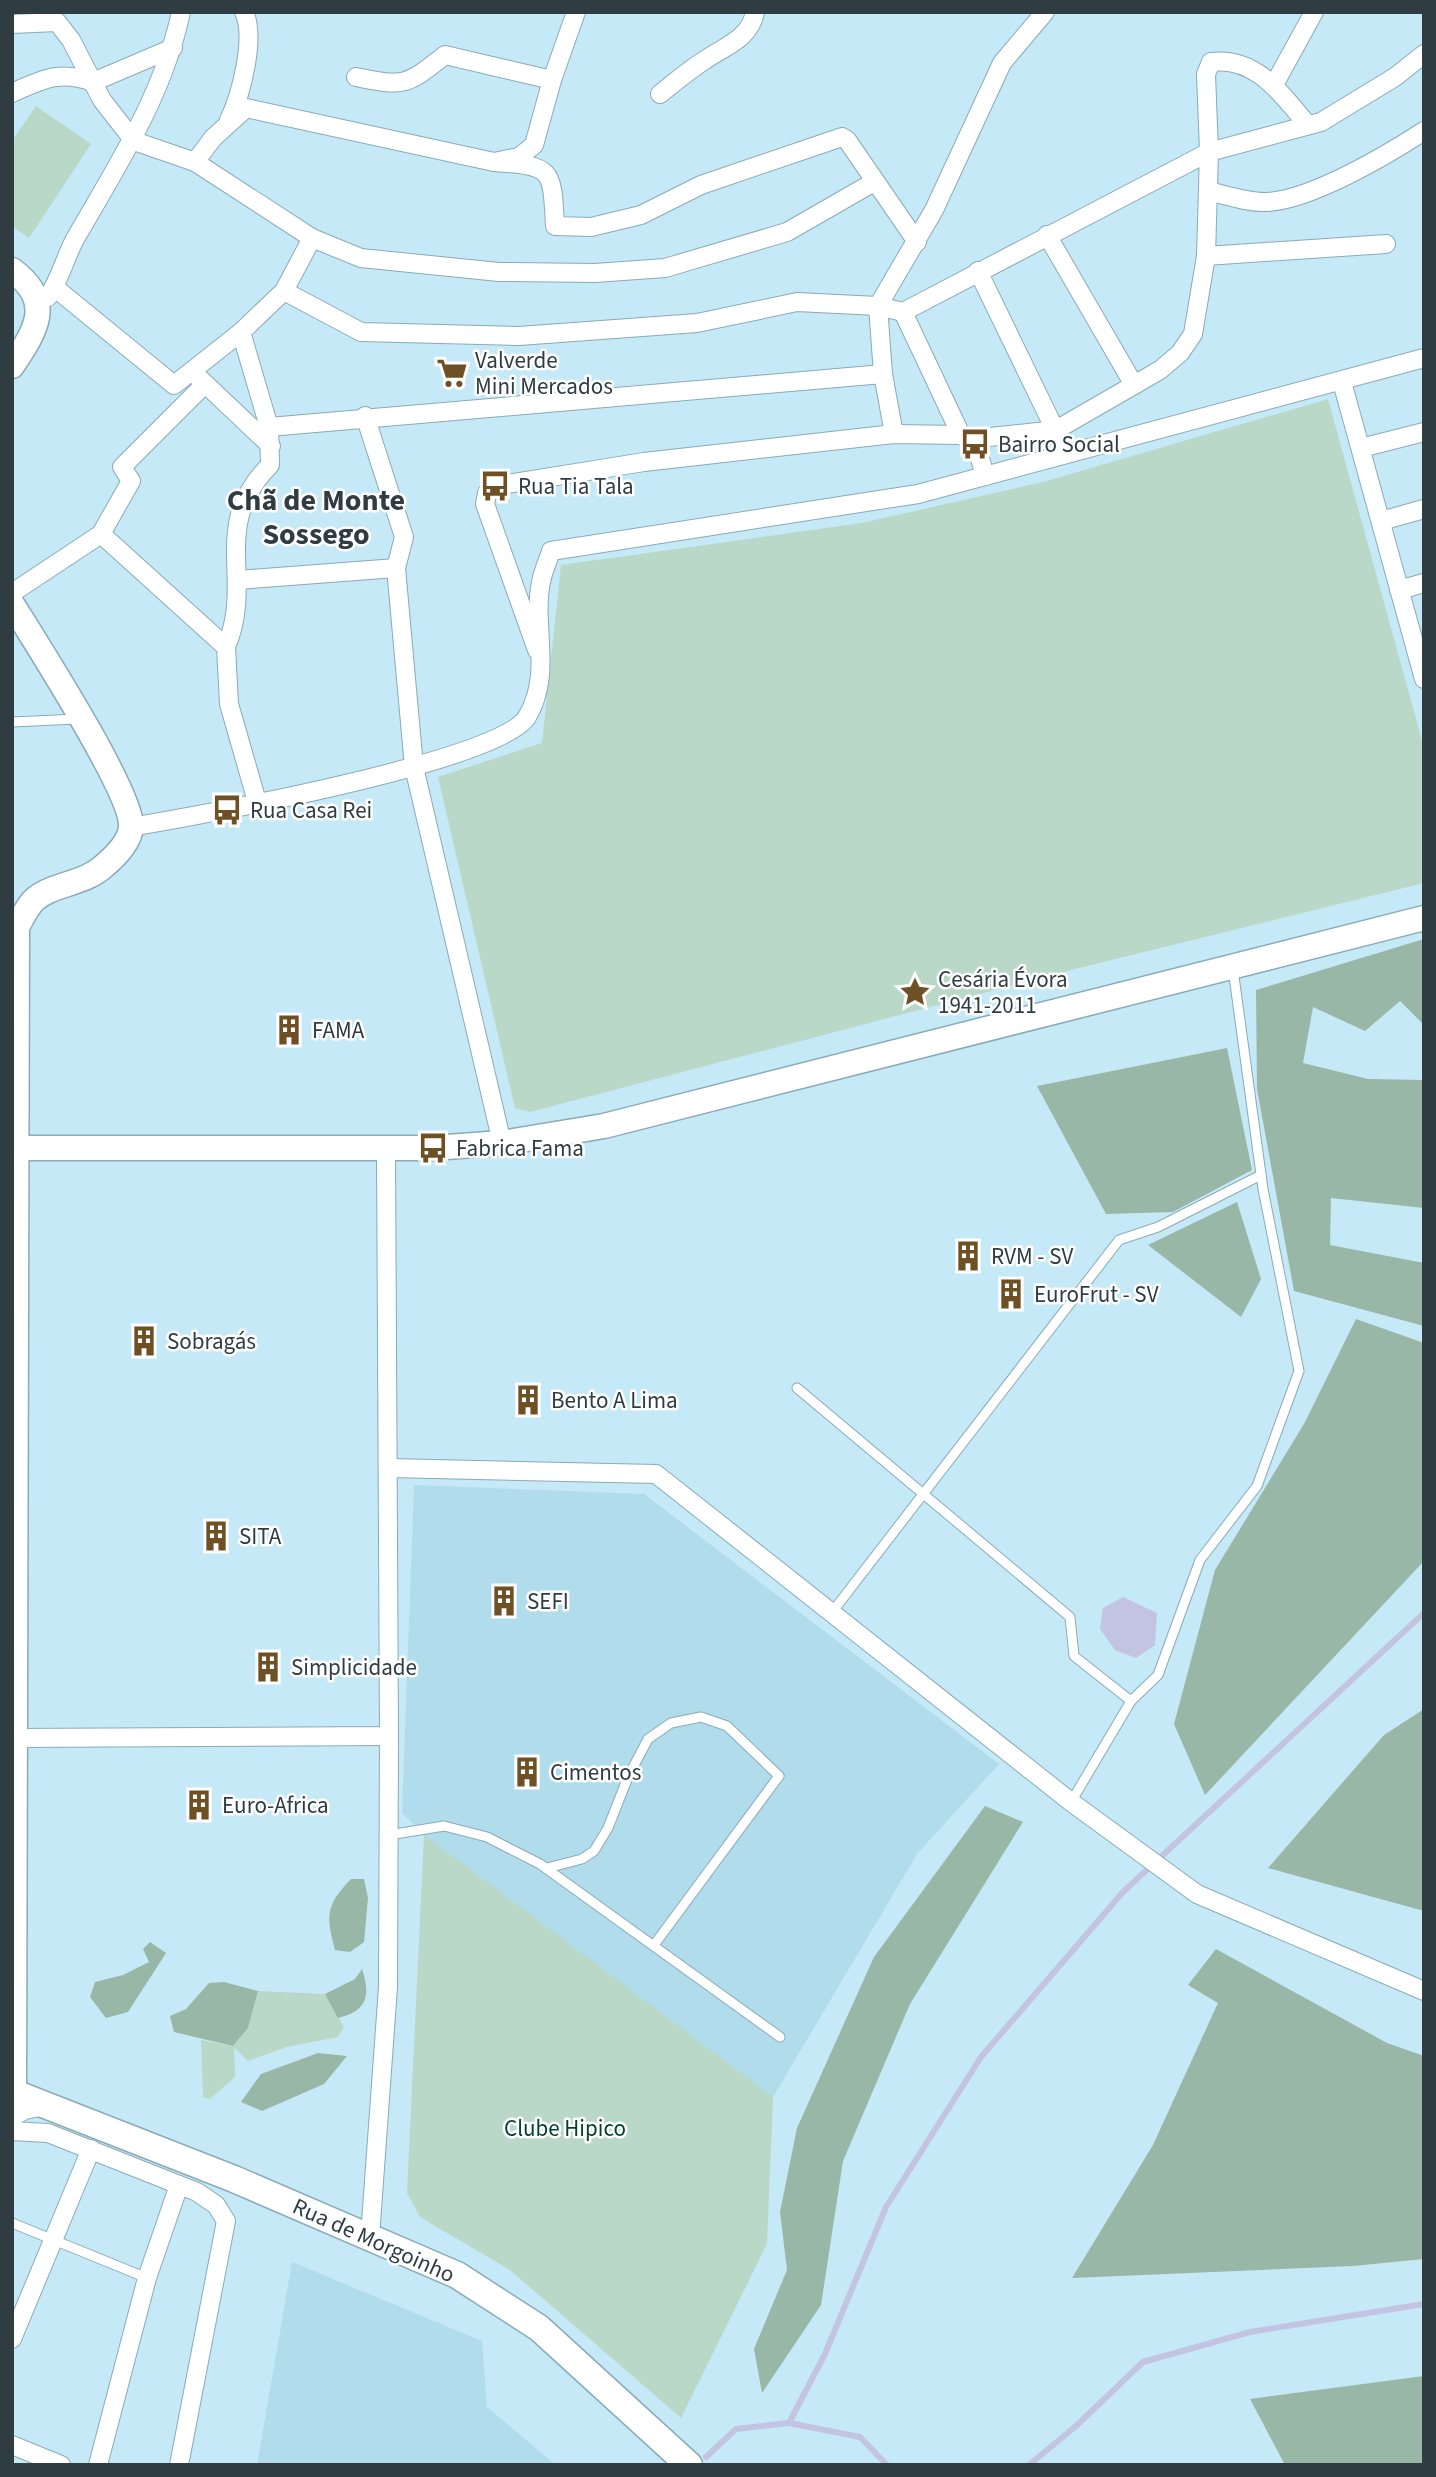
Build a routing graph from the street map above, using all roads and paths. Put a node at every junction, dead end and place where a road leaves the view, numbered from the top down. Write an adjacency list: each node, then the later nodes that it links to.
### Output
1 (181, 12): 9 (street)
2 (244, 12): 18 (street)
3 (576, 12): 12 (street)
4 (755, 12): 16 (street)
5 (1045, 12): 28 (street)
6 (1314, 12): 14 (street)
7 (56, 17): 8 (street); 13 (street)
8 (12, 24)
9 (173, 48): 13 (street); 20 (street)
10 (1424, 54): 17 (street)
11 (356, 77): 12 (street)
12 (552, 80): 23 (street)
13 (93, 82): 15 (street); 20 (street)
14 (1273, 85): 17 (street); 21 (street)
15 (12, 93)
16 (660, 94)
17 (1307, 124): 21 (street)
18 (226, 127): 22 (street); 23 (street)
19 (1424, 131): 25 (street)
20 (134, 141): 22 (street); 33 (street)
21 (1209, 152): 25 (street); 26 (street)
22 (195, 162): 27 (street)
23 (494, 162): 24 (street)
24 (874, 182): 27 (street); 28 (street)
25 (1208, 191): 30 (street)
26 (1047, 235): 32 (street); 45 (street)
27 (312, 238): 34 (street)
28 (917, 242): 35 (street)
29 (1386, 244): 30 (street)
30 (1206, 256): 45 (street)
31 (12, 270): 36 (main road)
32 (978, 271): 37 (street); 48 (street)
33 (54, 287): 36 (street); 41 (street)
34 (284, 291): 35 (street); 38 (street)
35 (878, 306): 37 (street); 42 (street)
36 (40, 308): 40 (main road)
37 (903, 312): 51 (street)
38 (241, 332): 41 (street); 47 (street)
39 (1424, 358): 43 (street)
40 (12, 366)
41 (191, 370): 44 (street)
42 (884, 374): 46 (street); 50 (street)
43 (1342, 382): 53 (street); 54 (street)
44 (205, 384): 52 (street); 58 (street)
45 (1134, 385): 48 (street)
46 (365, 416): 47 (street); 59 (street)
47 (269, 427): 52 (street)
48 (1056, 430): 51 (street); 54 (street)
49 (1424, 432): 53 (street)
50 (894, 433): 51 (street); 67 (street)
51 (965, 437): 55 (street)
52 (271, 446): 60 (street)
53 (1361, 448): 57 (street)
54 (1066, 454): 55 (street)
55 (985, 476): 67 (street)
56 (1424, 509): 57 (street)
57 (1381, 521): 62 (street)
58 (101, 534): 63 (street); 65 (street)
59 (396, 568): 60 (street); 71 (street)
60 (238, 580): 65 (street)
61 (1424, 583): 62 (street)
62 (1399, 590): 66 (street)
63 (12, 593)
64 (16, 617): 69 (main road)
65 (226, 647): 72 (street)
66 (1421, 657): 68 (street)
67 (542, 663): 71 (street)
68 (1424, 679)
69 (79, 719): 70 (lane); 73 (main road)
70 (12, 722)
71 (414, 767): 72 (street); 77 (street)
72 (258, 805): 73 (street)
73 (131, 827): 75 (main road)
74 (1424, 918): 76 (main road)
75 (15, 924): 78 (main road)
76 (1233, 969): 77 (main road); 80 (lane)
77 (502, 1143): 79 (main road)
78 (14, 1148): 79 (main road); 82 (main road)
79 (386, 1149): 83 (street)
80 (1261, 1175): 84 (lane); 87 (lane)
81 (797, 1388): 84 (lane)
82 (14, 1430): 85 (main road)
83 (389, 1468): 86 (street); 88 (street)
84 (923, 1494): 86 (lane); 87 (lane)
85 (15, 1532): 89 (main road)
86 (833, 1611): 90 (street)
87 (1131, 1701): 90 (lane)
88 (389, 1736): 89 (street); 91 (street)
89 (14, 1738): 92 (main road)
90 (1071, 1802): 95 (street)
91 (389, 1835): 93 (lane); 102 (street)
92 (13, 1848): 97 (main road)
93 (547, 1868): 94 (lane); 94 (lane)
94 (654, 1945): 96 (lane)
95 (1424, 1991)
96 (780, 2037)
97 (13, 2100): 102 (main road, Rua de Morgoinho)
98 (12, 2131): 99 (street)
99 (91, 2149): 100 (street); 103 (street)
100 (179, 2185): 104 (street); 109 (street)
101 (12, 2223): 103 (lane)
102 (370, 2237): 110 (main road, Rua de Morgoinho)
103 (52, 2240): 104 (lane); 105 (street)
104 (147, 2278): 108 (street)
105 (12, 2339)
106 (12, 2445): 107 (street)
107 (61, 2465)
108 (98, 2465)
109 (179, 2465)
110 (690, 2465)

